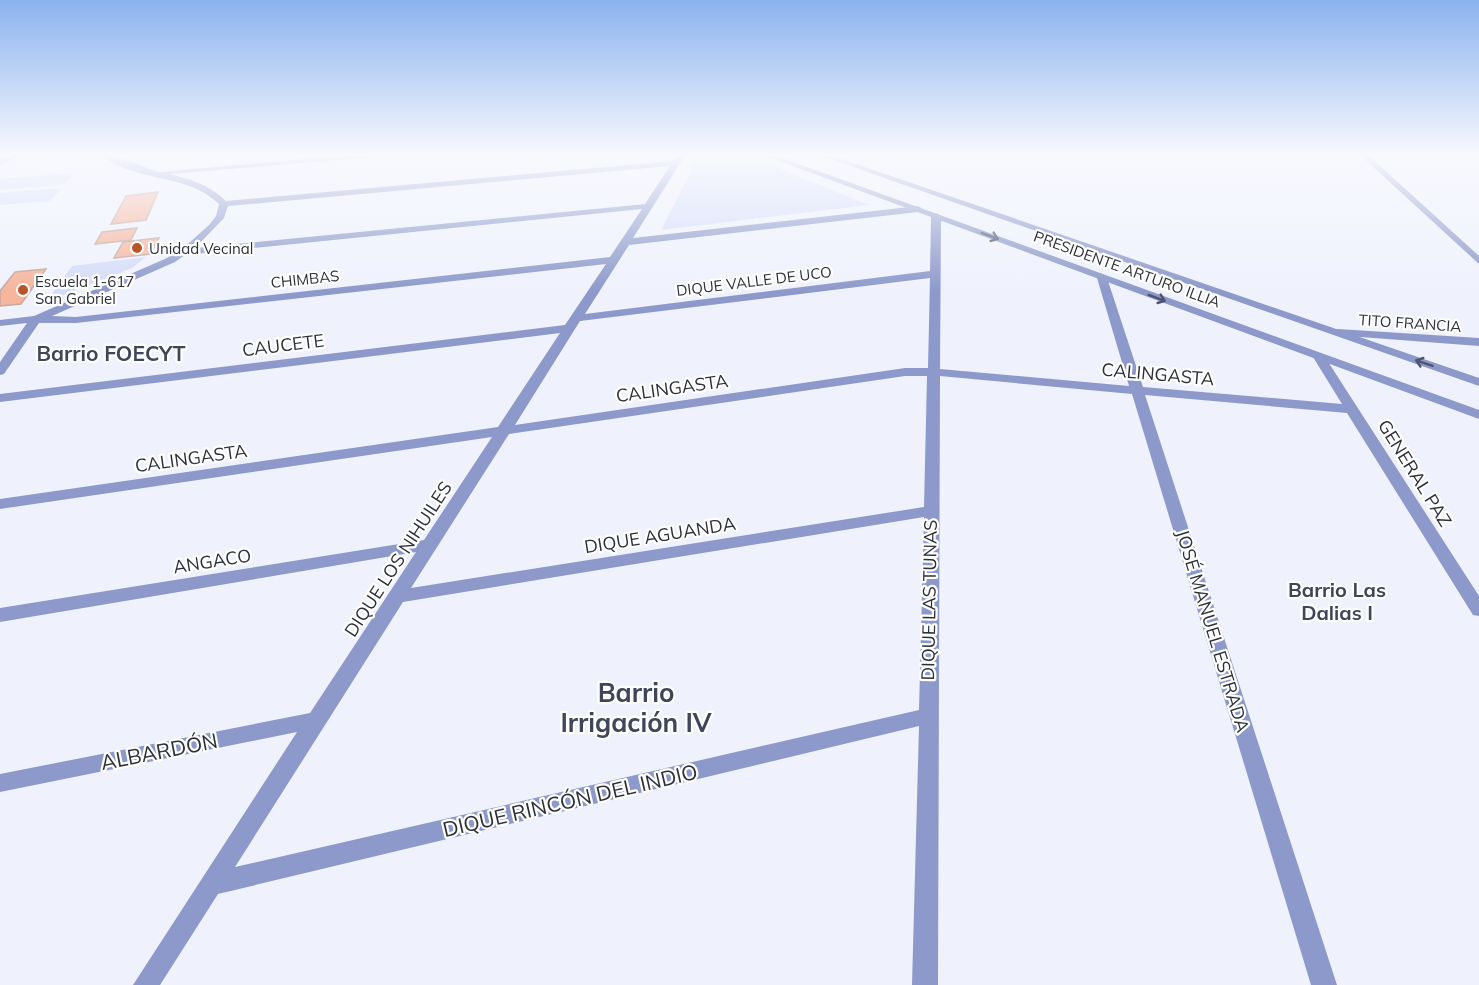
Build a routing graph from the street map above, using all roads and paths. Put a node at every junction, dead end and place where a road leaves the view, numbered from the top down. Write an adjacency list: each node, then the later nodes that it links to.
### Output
1 (221, 200): 7 (street)
2 (264, 200): 7 (street)
3 (652, 200): 8 (street, DIQUE LOS NIHUILES)
4 (893, 200): 9 (street, PRESIDENTE ARTURO ILLIA)
5 (953, 200): 20 (street, PRESIDENTE ARTURO ILLIA)
6 (1413, 200): 14 (street)
7 (224, 204): 12 (street)
8 (648, 206): 11 (street, DIQUE LOS NIHUILES); 12 (street)
9 (918, 209): 10 (street, PRESIDENTE ARTURO ILLIA); 11 (street)
10 (936, 216): 15 (street, DIQUE LAS TUNAS); 16 (street, PRESIDENTE ARTURO ILLIA, one-way to 16)
11 (626, 242): 13 (street, DIQUE LOS NIHUILES)
12 (183, 252): 17 (street)
13 (614, 260): 17 (street, CHIMBAS); 19 (street, DIQUE LOS NIHUILES)
14 (1479, 261)
15 (934, 274): 19 (street, DIQUE VALLE DE UCO); 24 (street, DIQUE LAS TUNAS)
16 (1102, 278): 22 (street, PRESIDENTE ARTURO ILLIA, one-way to 22); 26 (street, JOSÉ MANUEL ESTRADA)
17 (36, 319): 18 (street, CHIMBAS); 23 (street)
18 (0, 323)
19 (573, 323): 27 (street, CAUCETE); 30 (street, DIQUE LOS NIHUILES)
20 (1338, 333): 21 (street, TITO FRANCIA); 25 (street, PRESIDENTE ARTURO ILLIA, one-way to 20)
21 (1479, 342)
22 (1319, 357): 28 (street, GENERAL PAZ); 29 (street, PRESIDENTE ARTURO ILLIA)
23 (0, 371)
24 (932, 372): 26 (street, CALINGASTA); 30 (street, CALINGASTA); 32 (street, DIQUE LAS TUNAS)
25 (1479, 382)
26 (1138, 390): 28 (street, CALINGASTA); 43 (street, JOSÉ MANUEL ESTRADA)
27 (0, 398)
28 (1351, 409): 35 (street, GENERAL PAZ)
29 (1479, 415)
30 (504, 431): 31 (street, CALINGASTA); 33 (street, DIQUE LOS NIHUILES)
31 (0, 504)
32 (931, 511): 34 (street, DIQUE AGUANDA); 37 (street, DIQUE LAS TUNAS)
33 (431, 544): 34 (street, DIQUE LOS NIHUILES); 36 (street, ANGACO)
34 (396, 597): 38 (street, DIQUE LOS NIHUILES)
35 (1479, 610)
36 (0, 615)
37 (927, 716): 40 (street, DIQUE RINCÓN DEL INDIO); 42 (street, DIQUE LAS TUNAS)
38 (318, 720): 39 (street, ALBARDÓN); 40 (street, DIQUE LOS NIHUILES)
39 (0, 783)
40 (212, 884): 41 (street, DIQUE LOS NIHUILES)
41 (146, 985)
42 (925, 985)
43 (1324, 985)

